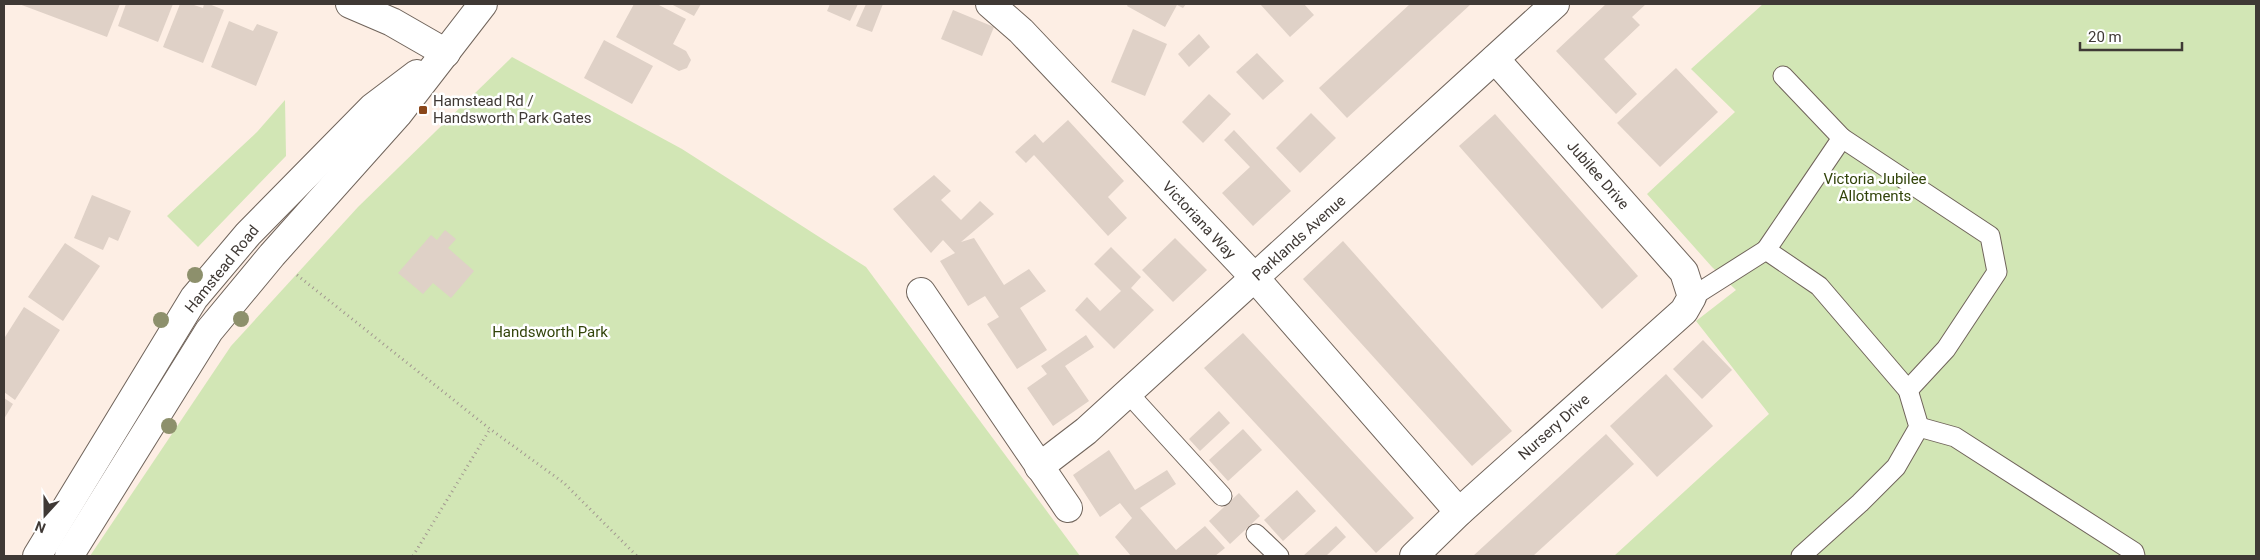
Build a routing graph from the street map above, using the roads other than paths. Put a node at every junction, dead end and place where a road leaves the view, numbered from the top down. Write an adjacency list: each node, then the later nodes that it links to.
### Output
1 (350, 4): 5 (street)
2 (483, 4): 5 (street, Hamstead Road)
3 (990, 4): 10 (street, Victoriana Way)
4 (1555, 4): 6 (street, Parklands Avenue)
5 (446, 52): 22 (street, Hamstead Road); 23 (street, Hamstead Road)
6 (1495, 59): 10 (street, Parklands Avenue); 12 (street, Jubilee Drive)
7 (1783, 76): 8 (lane)
8 (1842, 138): 9 (lane); 13 (lane)
9 (1766, 250): 12 (lane); 13 (lane)
10 (1255, 278): 14 (street, Parklands Avenue); 19 (street, Victoriana Way)
11 (921, 292): 16 (street)
12 (1692, 297): 19 (street, Nursery Drive)
13 (1908, 390): 15 (lane)
14 (1128, 393): 16 (street, Parklands Avenue); 17 (lane)
15 (1919, 426): 21 (lane); 26 (lane)
16 (1039, 467): 18 (street)
17 (1222, 496)
18 (1068, 508)
19 (1459, 512): 25 (street, Nursery Drive)
20 (1256, 534): 24 (lane)
21 (2136, 555)
22 (37, 556)
23 (70, 556)
24 (1279, 556)
25 (1414, 556)
26 (1801, 556)

